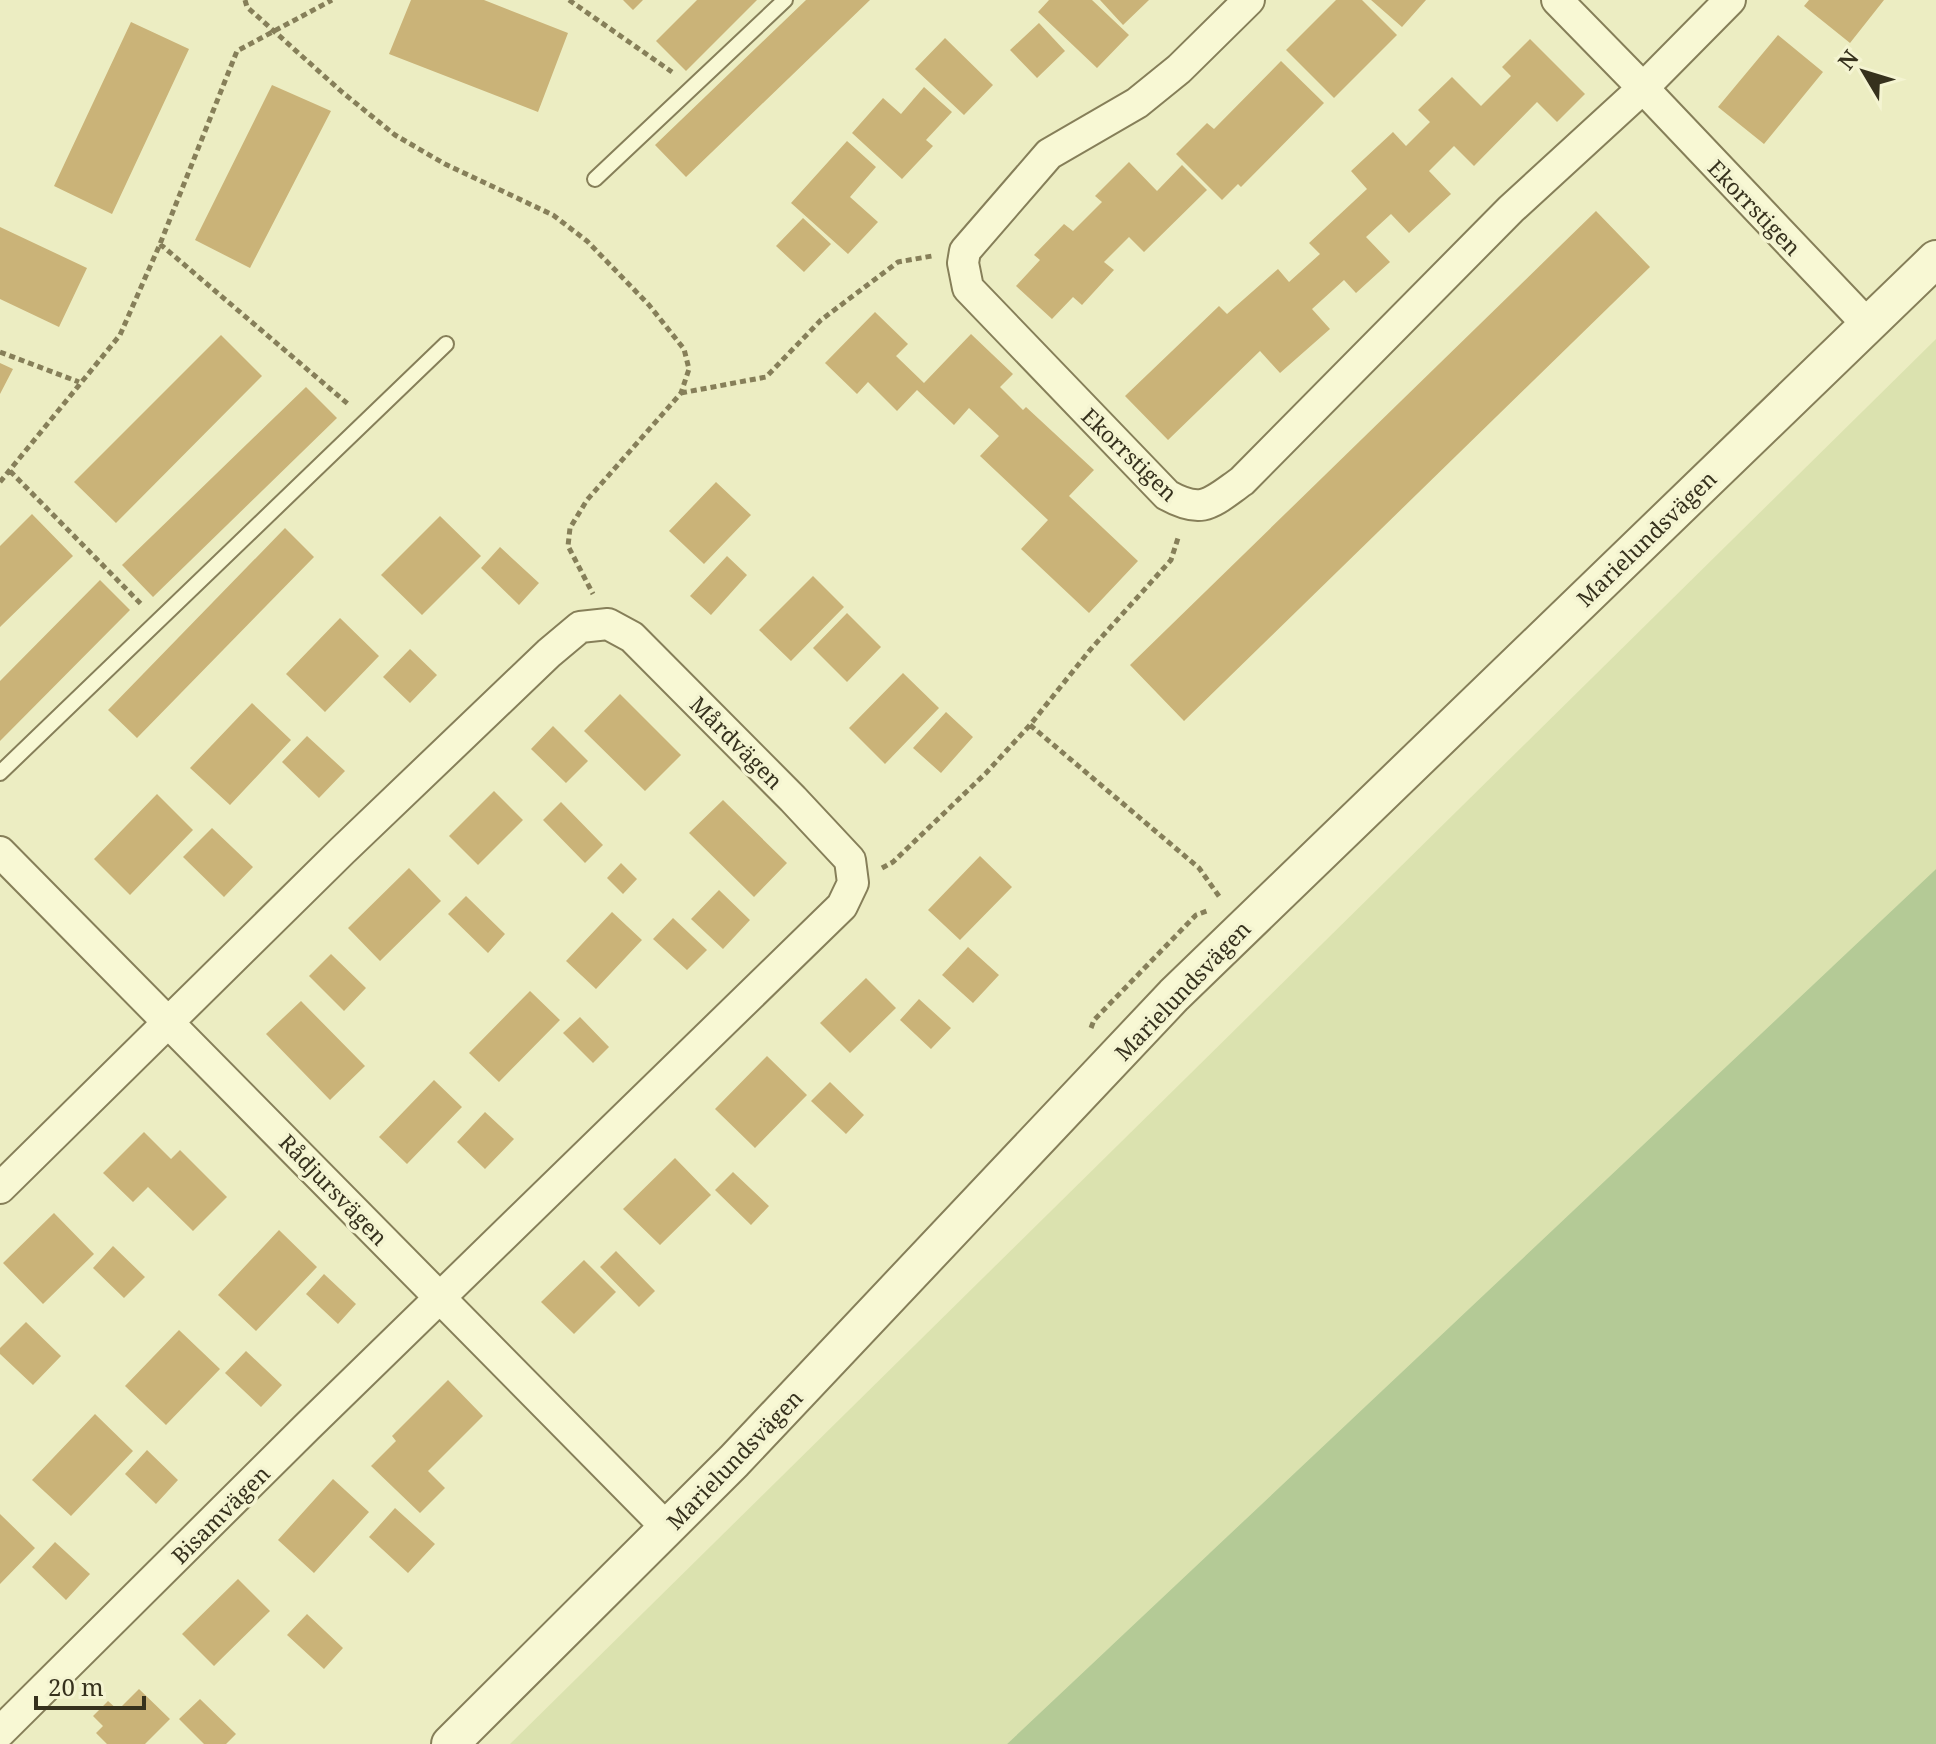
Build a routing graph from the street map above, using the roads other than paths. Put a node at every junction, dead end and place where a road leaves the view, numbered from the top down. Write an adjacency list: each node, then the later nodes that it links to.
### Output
1 (785, 0): 6 (lane)
2 (1249, 0): 5 (street, Ekorrstigen)
3 (1557, 0): 5 (street, Ekorrstigen)
4 (1730, 0): 5 (street)
5 (1643, 88): 8 (street, Ekorrstigen)
6 (595, 179)
7 (1936, 259): 8 (street, Marielundsvägen)
8 (1868, 325): 15 (street, Marielundsvägen)
9 (446, 344): 10 (lane)
10 (0, 773)
11 (0, 852): 12 (street, Rådjursvägen)
12 (170, 1022): 13 (street); 14 (street, Rådjursvägen); 14 (street, Mårdvägen)
13 (3, 1178)
14 (441, 1299): 15 (street, Rådjursvägen); 16 (street, Bisamvägen)
15 (667, 1528): 17 (street, Marielundsvägen)
16 (0, 1732)
17 (450, 1744)

